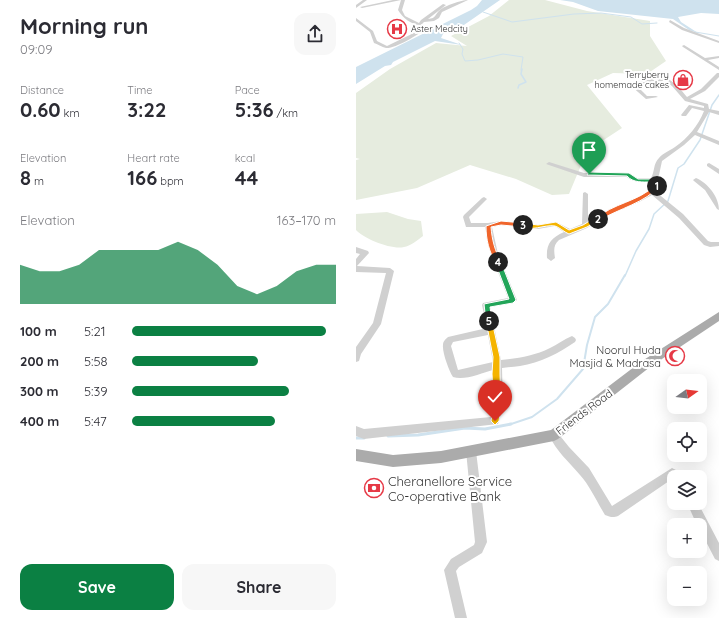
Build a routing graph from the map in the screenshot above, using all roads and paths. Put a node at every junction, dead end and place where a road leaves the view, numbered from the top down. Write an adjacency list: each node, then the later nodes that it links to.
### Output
1 (365, 0): 8 (street)
2 (373, 0): 7 (street)
3 (399, 0): 7 (street)
4 (403, 0): 12 (street)
5 (453, 0): 12 (street)
6 (466, 0): 12 (street)
7 (380, 4): 9 (street)
8 (356, 7)
9 (362, 7)
10 (356, 19): 13 (street)
11 (670, 21): 14 (street)
12 (420, 23): 13 (street); 13 (street)
13 (425, 27)
14 (719, 42)
15 (684, 46): 17 (street)
16 (719, 57): 17 (street)
17 (705, 59): 18 (street)
18 (719, 69)
19 (719, 74): 23 (street)
20 (626, 83): 21 (street)
21 (632, 84): 22 (street); 23 (street)
22 (656, 96)
23 (687, 100): 24 (street)
24 (710, 111): 25 (street); 26 (street); 27 (street)
25 (719, 113)
26 (684, 115)
27 (693, 132): 28 (street); 32 (street)
28 (719, 143)
29 (549, 164): 32 (street)
30 (709, 165): 31 (street)
31 (719, 172)
32 (653, 180): 34 (street)
33 (696, 180): 37 (street)
34 (652, 192): 39 (street); 41 (street)
35 (585, 194): 39 (street)
36 (484, 199): 38 (street)
37 (718, 205)
38 (488, 226): 40 (street); 47 (street)
39 (585, 226): 40 (street)
40 (569, 232): 43 (street)
41 (719, 244)
42 (356, 250): 44 (street)
43 (551, 258)
44 (356, 264)
45 (356, 269): 49 (street)
46 (718, 316): 52 (main road, Friends Road)
47 (491, 331): 50 (street); 50 (street)
48 (572, 340): 50 (street)
49 (356, 358)
50 (496, 365): 51 (street)
51 (356, 431)
52 (554, 435): 53 (main road, Friends Road); 55 (street)
53 (471, 451): 54 (main road, Friends Road); 58 (street)
54 (356, 455)
55 (667, 476)
56 (696, 510): 57 (street)
57 (719, 555)
58 (461, 618)

